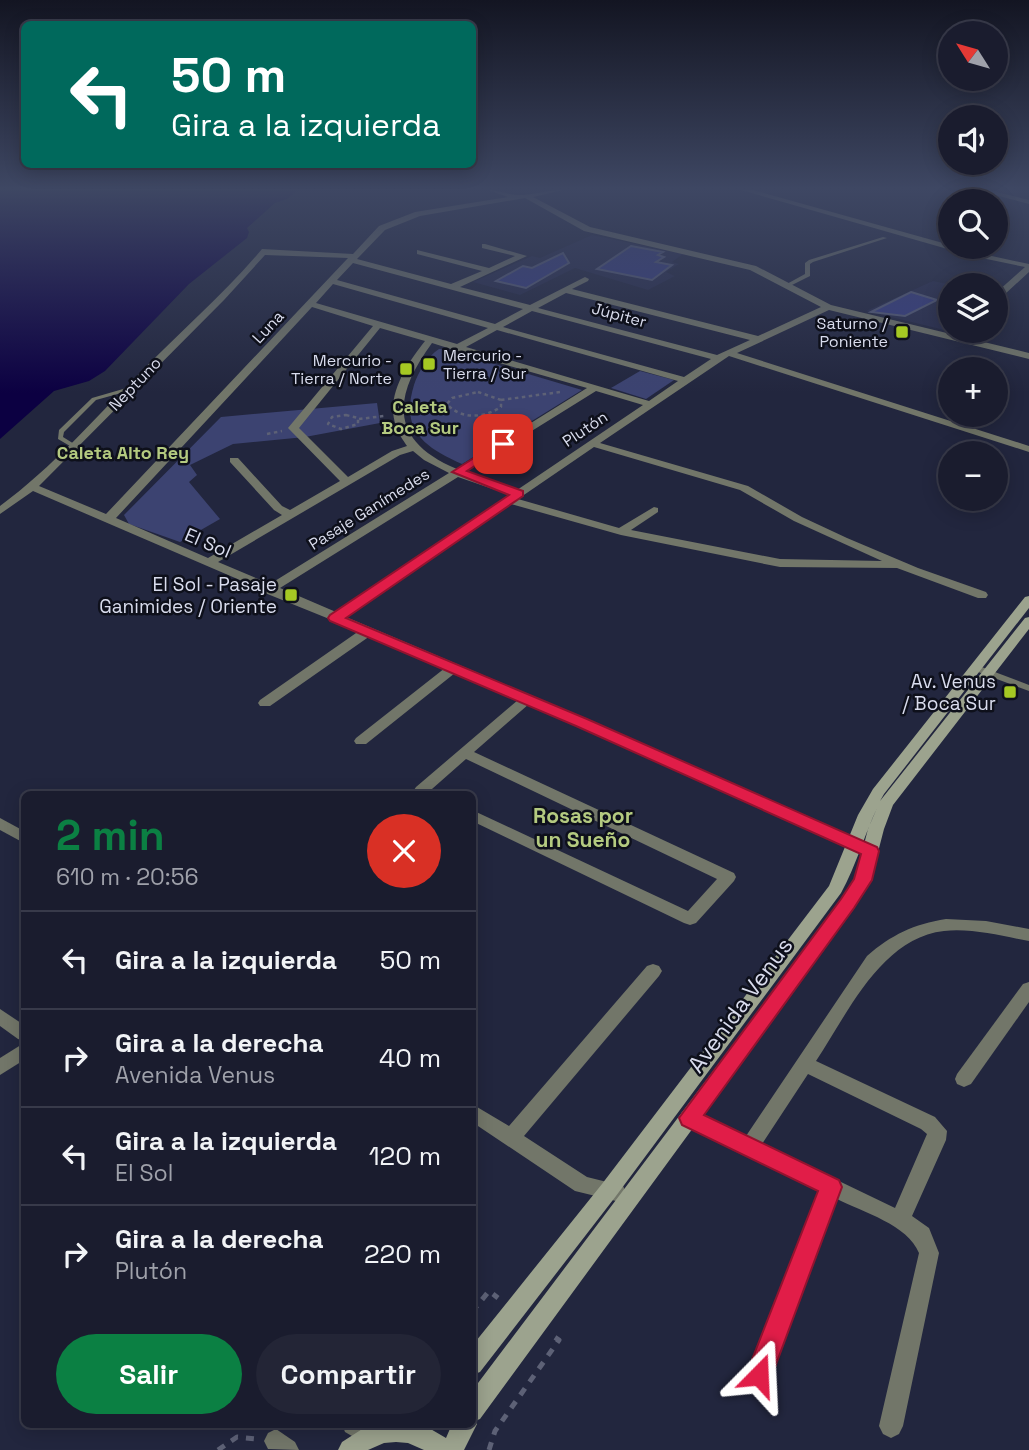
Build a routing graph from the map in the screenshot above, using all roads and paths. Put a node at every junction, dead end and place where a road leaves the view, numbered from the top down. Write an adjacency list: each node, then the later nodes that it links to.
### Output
1 (258, 258): 30 (street, Neptuno)
2 (347, 258): 3 (street, Júpiter)
3 (352, 258): 12 (street, Luna); 15 (street, Júpiter)
4 (441, 258): 10 (street)
5 (519, 258): 10 (street)
6 (715, 258): 13 (street)
7 (822, 258): 13 (lane)
8 (990, 258): 9 (street)
9 (1029, 267): 14 (street)
10 (487, 270): 15 (street)
11 (585, 279): 16 (street)
12 (330, 281): 17 (street, Luna); 21 (street)
13 (788, 285): 18 (street)
14 (1008, 286)
15 (452, 287): 19 (street, Júpiter)
16 (565, 290): 19 (street); 22 (street)
17 (309, 304): 20 (street); 46 (street, Luna)
18 (828, 307): 22 (street, Plutón); 26 (street)
19 (531, 308): 21 (street); 27 (street, Júpiter)
20 (378, 324): 23 (street); 40 (street)
21 (495, 327): 24 (street); 28 (street)
22 (758, 339): 25 (street, Plutón)
23 (430, 340): 24 (street); 35 (street)
24 (457, 348): 29 (street)
25 (729, 353): 27 (street, Plutón); 37 (street)
26 (1029, 356)
27 (718, 358): 28 (street, Plutón)
28 (685, 380): 32 (street, Plutón)
29 (594, 388): 31 (path); 32 (street); 39 (street, Pasaje Ganímedes)
30 (130, 389): 36 (street, Neptuno); 36 (lane)
31 (501, 400): 31 (path)
32 (650, 404): 34 (street, Plutón)
33 (327, 421): 33 (path)
34 (593, 444): 42 (street, Plutón); 49 (street)
35 (412, 447): 39 (street); 40 (street)
36 (77, 448): 41 (street, Neptuno)
37 (1029, 449)
38 (233, 460): 45 (street)
39 (458, 472): 42 (street); 50 (street, Pasaje Ganímedes)
40 (347, 482): 45 (street)
41 (33, 487): 44 (street, Neptuno); 46 (street, El Sol)
42 (514, 497): 47 (street); 53 (street, Plutón)
43 (654, 510): 47 (street)
44 (0, 511)
45 (290, 515): 48 (street)
46 (110, 520): 48 (street, El Sol)
47 (621, 532): 49 (street)
48 (207, 564): 50 (street, El Sol)
49 (899, 565): 51 (street)
50 (269, 590): 53 (street, El Sol)
51 (982, 595)
52 (1029, 600): 57 (street, Avenida Venus)
53 (335, 618): 55 (street, El Sol)
54 (1029, 621): 57 (street, Avenida Venus)
55 (368, 632): 56 (street, El Sol); 60 (street)
56 (453, 668): 59 (street, El Sol); 61 (street)
57 (982, 670): 58 (lane); 67 (street, Avenida Venus)
58 (1029, 688)
59 (527, 699): 62 (street); 67 (street, El Sol)
60 (265, 703)
61 (361, 741)
62 (464, 753): 63 (street); 64 (street)
63 (424, 791)
64 (476, 817)
65 (0, 823): 66 (street)
66 (21, 836)
67 (862, 848): 78 (street, Avenida Venus); 82 (street, Avenida Venus)
68 (1029, 935): 74 (street)
69 (653, 971): 79 (street)
70 (1029, 989): 76 (street)
71 (0, 1016): 72 (street)
72 (21, 1032)
73 (21, 1052): 75 (street)
74 (805, 1064): 80 (street); 84 (street)
75 (0, 1068)
76 (964, 1079)
77 (476, 1115): 79 (street)
78 (690, 1118): 80 (street); 83 (street, Avenida Venus)
79 (511, 1138): 82 (street)
80 (750, 1147): 81 (street)
81 (831, 1187): 84 (street); 86 (street)
82 (609, 1190): 83 (street); 85 (street, Avenida Venus)
83 (630, 1199): 87 (street, Avenida Venus)
84 (900, 1220): 88 (street)
85 (476, 1359)
86 (759, 1375)
87 (476, 1406)
88 (891, 1426)
89 (419, 1428): 91 (street); 95 (street)
90 (463, 1428): 96 (street)
91 (362, 1430): 94 (street)
92 (281, 1446): 93 (path)
93 (218, 1450)
94 (350, 1450)
95 (442, 1450)
96 (452, 1450)

